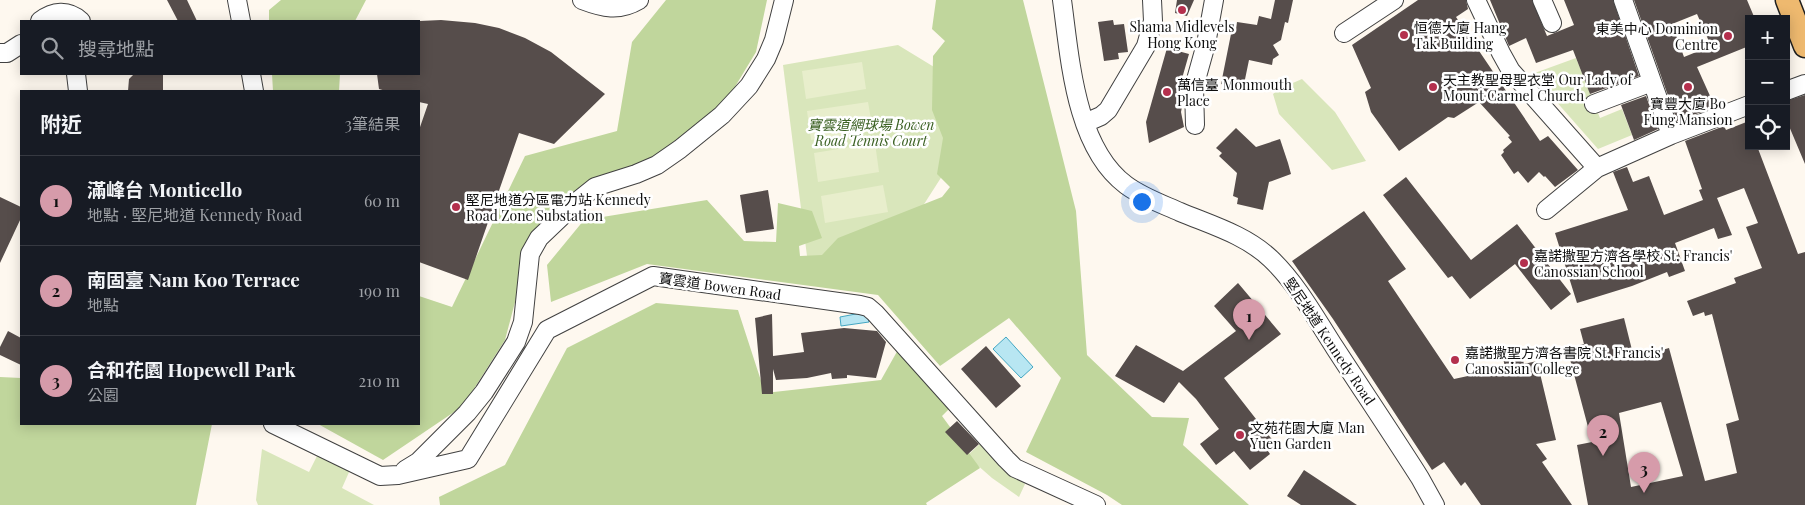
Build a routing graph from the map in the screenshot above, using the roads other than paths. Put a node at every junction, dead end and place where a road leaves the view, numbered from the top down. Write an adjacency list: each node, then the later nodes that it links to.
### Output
1 (50, 0): 15 (street)
2 (72, 0): 17 (street)
3 (237, 0): 18 (street)
4 (582, 0): 5 (street)
5 (639, 0)
6 (784, 0): 41 (street)
7 (1062, 0): 35 (street, 堅尼地道 Kennedy Road)
8 (1152, 0): 35 (street)
9 (1214, 0): 36 (street)
10 (1394, 0): 20 (street)
11 (1476, 0): 38 (street)
12 (1542, 0): 19 (street)
13 (1623, 0): 28 (street)
14 (1787, 0): 22 (main road)
15 (40, 20)
16 (41, 20): 17 (street)
17 (80, 20)
18 (241, 20)
19 (1552, 23)
20 (1344, 33)
21 (20, 45): 23 (street)
22 (1805, 46)
23 (0, 53)
24 (0, 58): 25 (street)
25 (20, 61)
26 (76, 75): 30 (street)
27 (250, 75): 31 (street)
28 (1652, 82): 33 (street); 37 (street)
29 (1805, 84): 32 (street)
30 (78, 90)
31 (254, 90)
32 (1790, 90)
33 (1594, 104)
34 (1745, 107): 37 (street)
35 (1085, 123): 43 (street, 堅尼地道 Kennedy Road)
36 (1195, 125)
37 (1671, 135): 38 (street)
38 (1597, 168): 39 (street)
39 (1546, 210)
40 (275, 425): 41 (street, 寶雲道 Bowen Road)
41 (398, 474): 42 (street, 寶雲道 Bowen Road)
42 (1096, 505)
43 (1436, 505)

